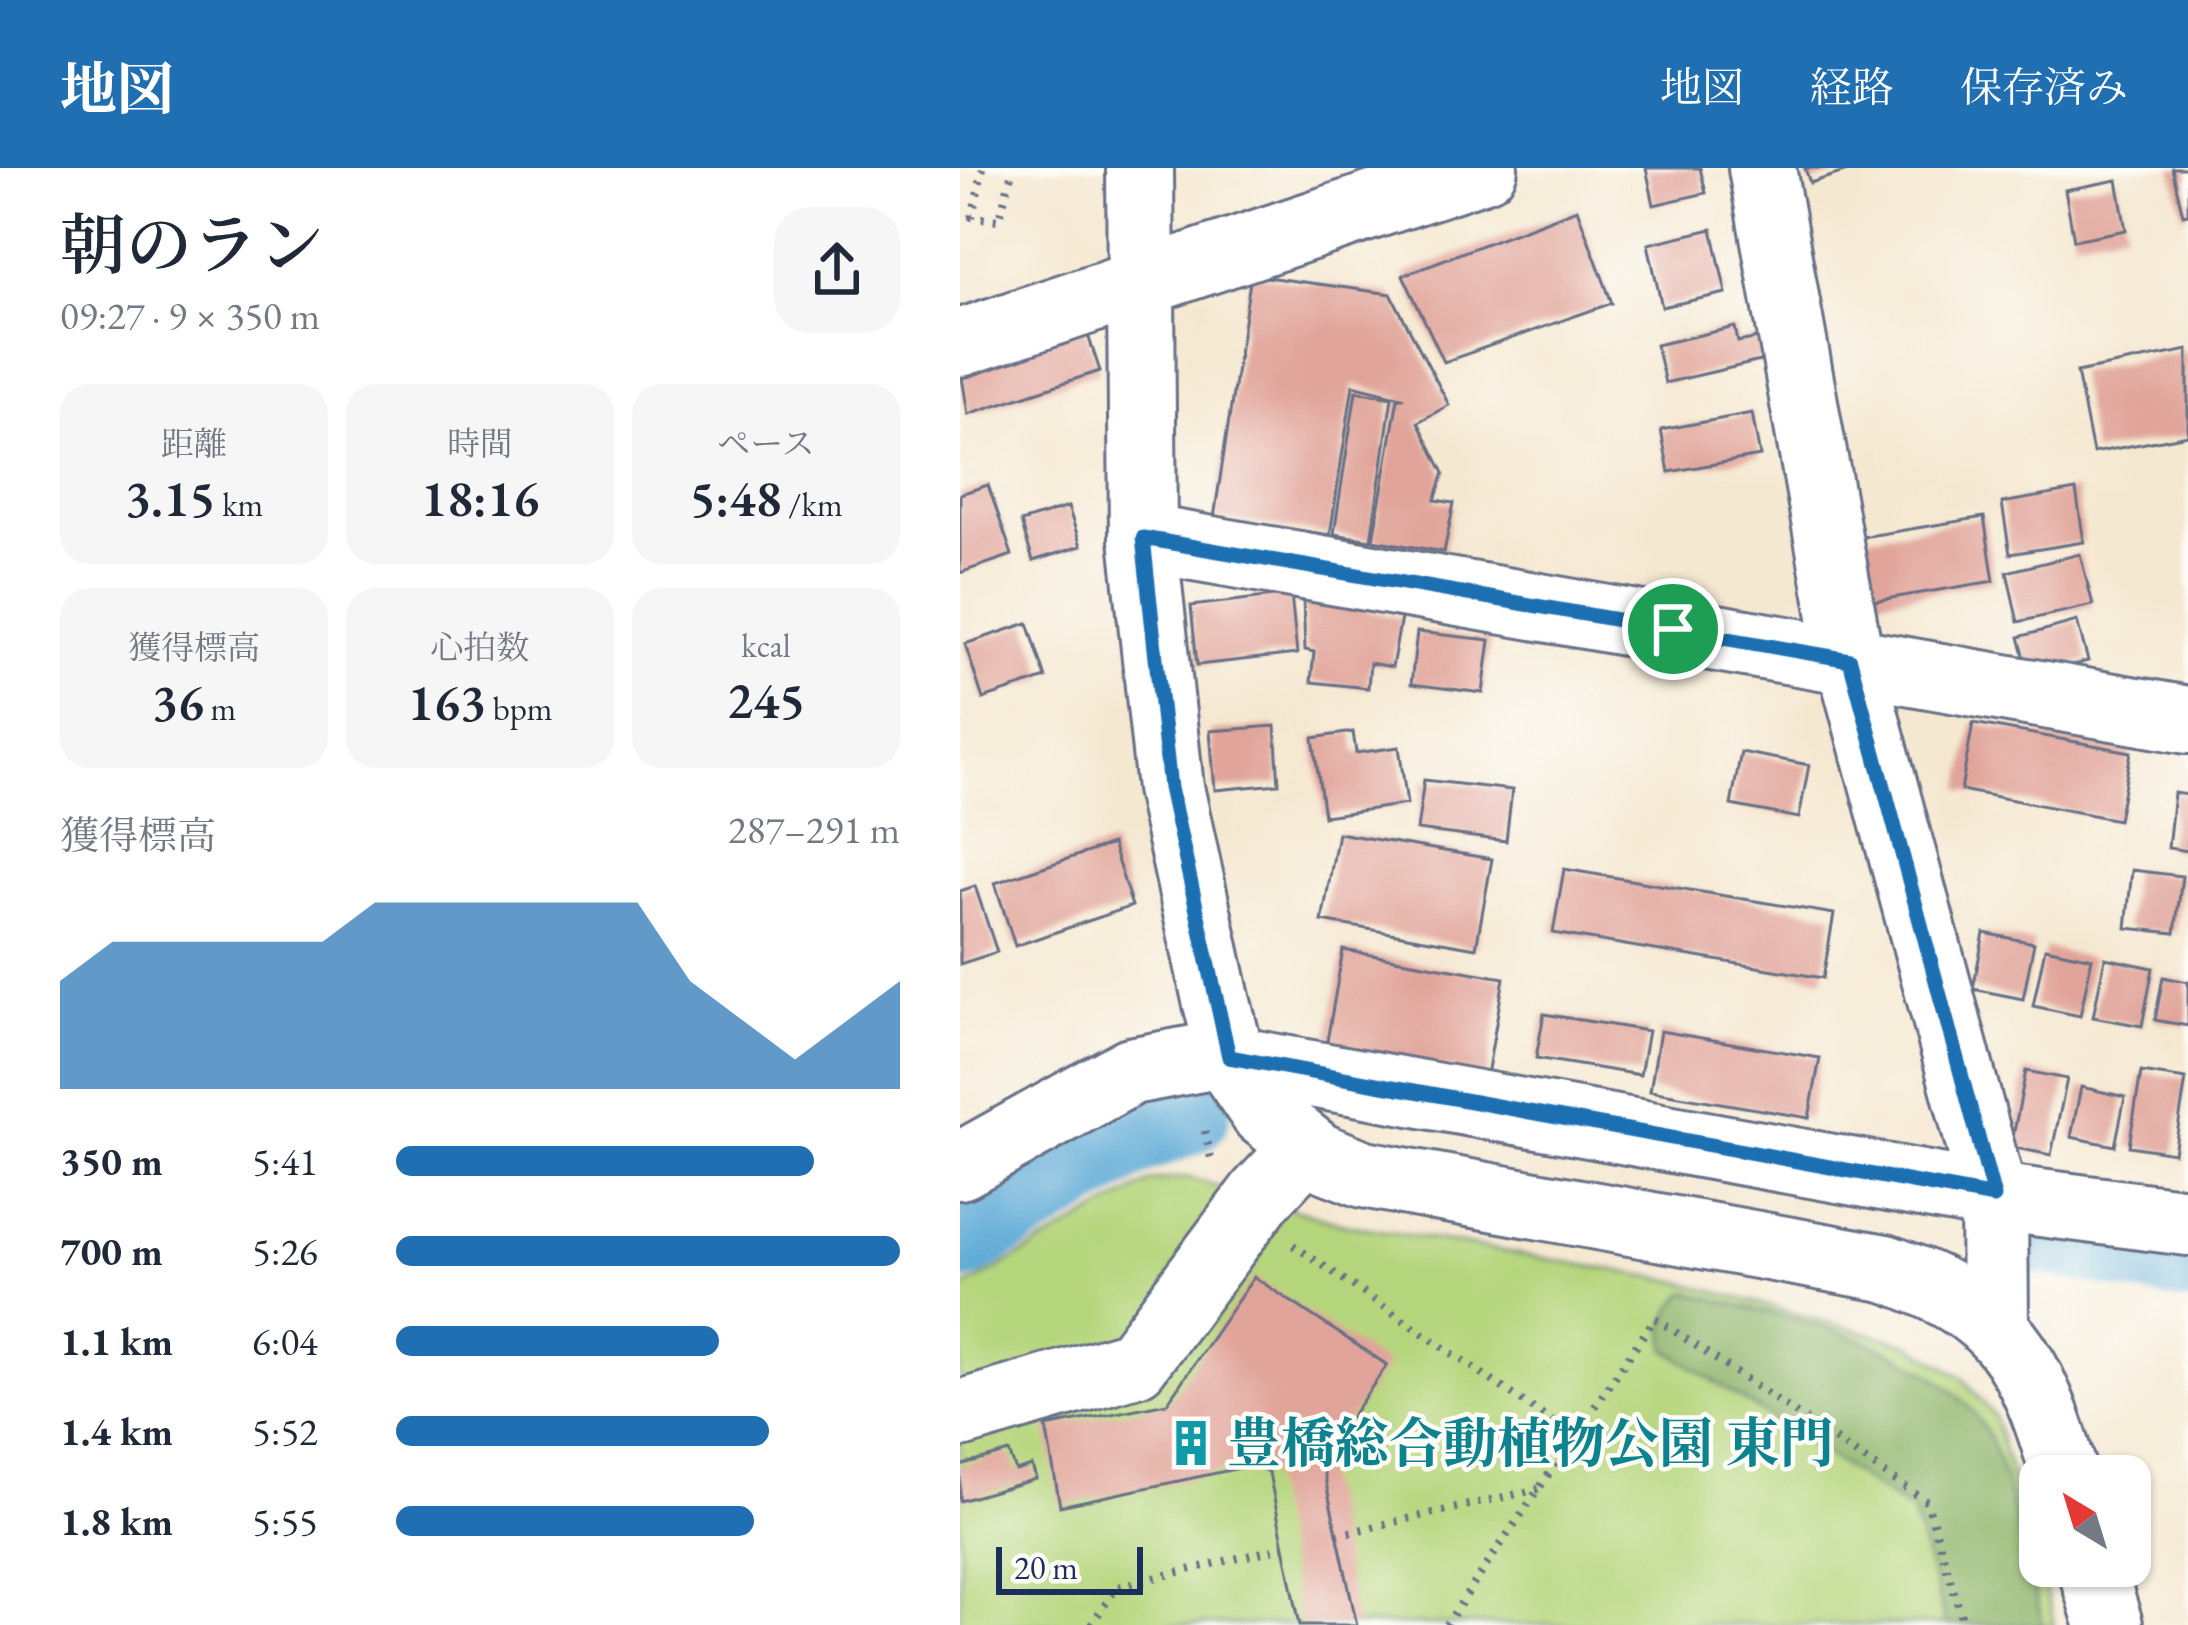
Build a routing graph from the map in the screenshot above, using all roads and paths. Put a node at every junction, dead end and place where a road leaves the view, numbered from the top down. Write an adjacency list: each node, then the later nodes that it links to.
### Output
1 (983, 168): 2 (path)
2 (1013, 168)
3 (1140, 168): 6 (street)
4 (1484, 168): 6 (street)
5 (1762, 168): 9 (street)
6 (1141, 282): 7 (street); 8 (street)
7 (960, 343)
8 (1143, 538): 9 (street); 11 (street)
9 (1850, 660): 10 (street); 14 (street)
10 (2188, 720)
11 (1229, 1057): 12 (street); 13 (street); 14 (street)
12 (1305, 1148): 17 (street); 18 (street)
13 (960, 1166)
14 (1994, 1197): 15 (street); 17 (street)
15 (2188, 1222)
16 (1282, 1238): 19 (path)
17 (1995, 1329): 20 (street)
18 (960, 1414)
19 (1575, 1437): 21 (path); 27 (path)
20 (2059, 1455)
21 (1539, 1489): 22 (path); 26 (path)
22 (1337, 1535)
23 (1284, 1547): 25 (path)
24 (2097, 1587): 28 (street)
25 (1091, 1625)
26 (1446, 1625)
27 (1964, 1625)
28 (2109, 1625)

